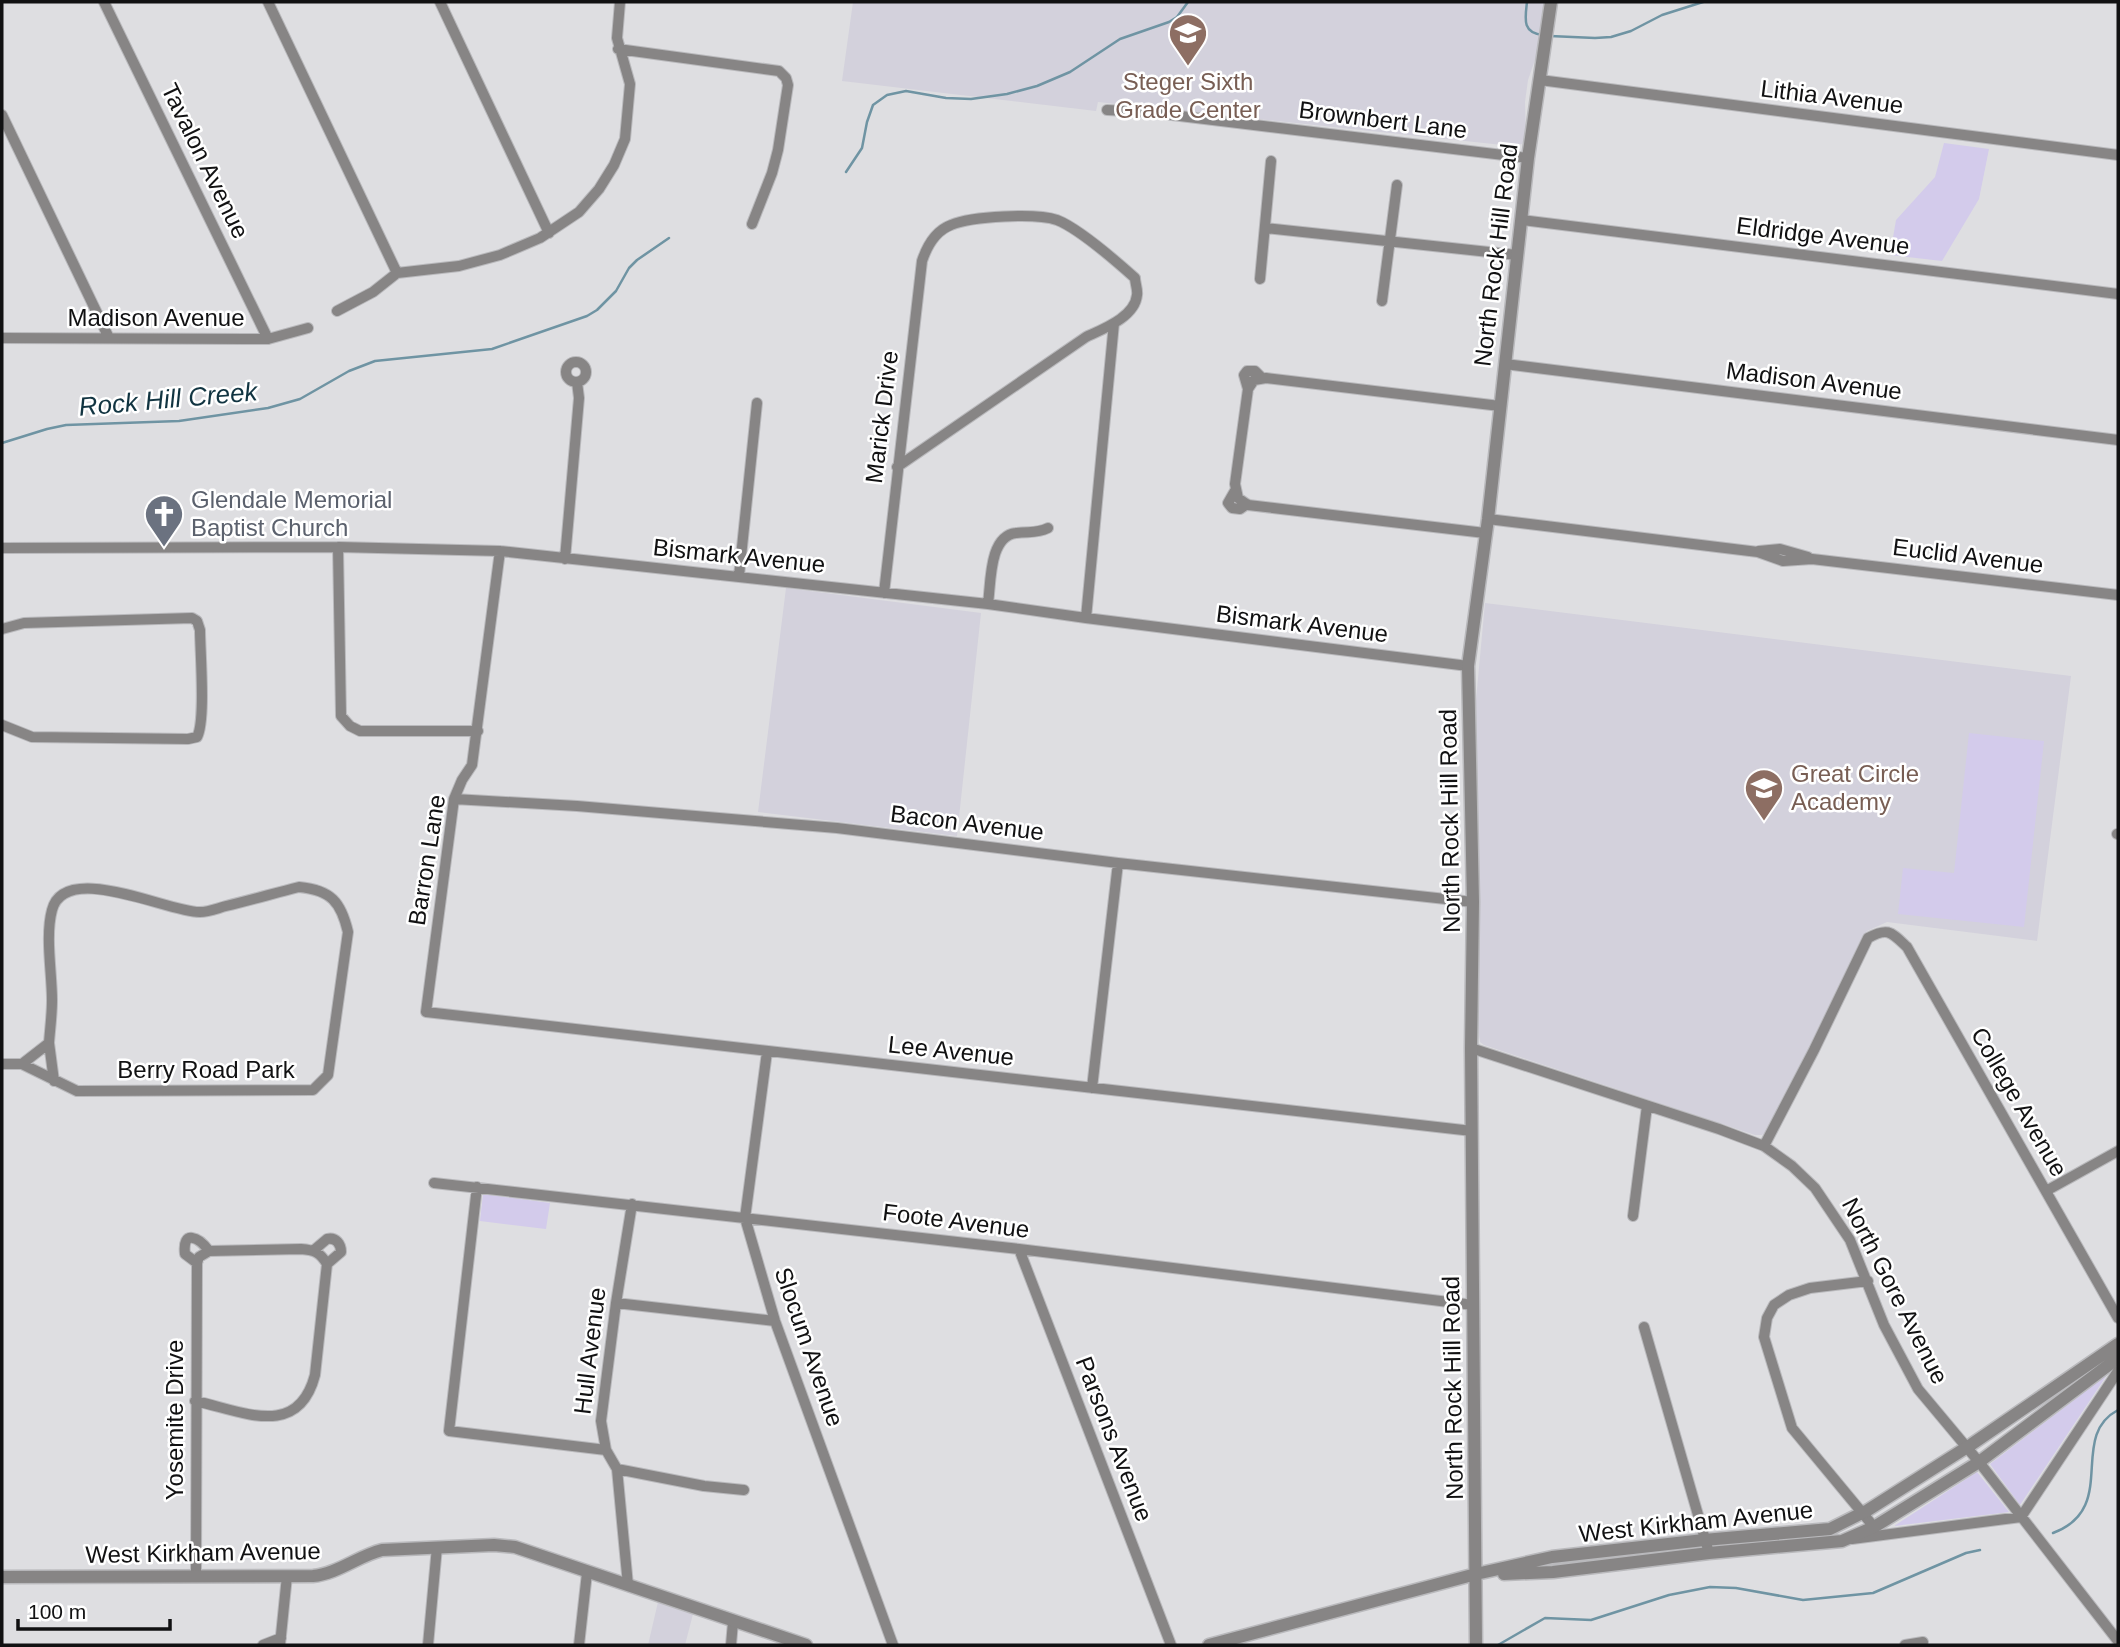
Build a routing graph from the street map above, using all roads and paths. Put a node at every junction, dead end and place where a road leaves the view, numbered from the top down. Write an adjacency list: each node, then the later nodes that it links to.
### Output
1 (104, 2): 29 (street, Tavalon Avenue)
2 (268, 2): 20 (street)
3 (440, 2): 17 (street)
4 (620, 2): 6 (street)
5 (1551, 2): 7 (street, North Rock Hill Road)
6 (618, 49): 15 (street); 17 (street)
7 (1540, 80): 10 (street, Lithia Avenue); 11 (street, North Rock Hill Road)
8 (1107, 110): 11 (street, Brownbert Lane)
9 (2, 115): 28 (street)
10 (2118, 155)
11 (1528, 158): 14 (street, North Rock Hill Road)
12 (1271, 161): 16 (street)
13 (1396, 185): 18 (street)
14 (1522, 220): 19 (street, North Rock Hill Road); 22 (street, Eldridge Avenue)
15 (752, 224)
16 (1265, 228): 18 (street); 21 (street)
17 (549, 233): 20 (street)
18 (1389, 240): 19 (street); 23 (street)
19 (1517, 255): 30 (street, North Rock Hill Road)
20 (397, 272): 24 (street)
21 (1260, 279)
22 (2118, 294)
23 (1382, 301)
24 (337, 311)
25 (1114, 323): 35 (street); 35 (street, Marick Drive); 47 (street)
26 (308, 328): 29 (street, Madison Avenue)
27 (2, 338): 28 (street, Madison Avenue)
28 (110, 338): 29 (street, Madison Avenue)
29 (268, 339)
30 (1505, 364): 33 (street, North Rock Hill Road); 34 (street, Madison Avenue)
31 (577, 383): 42 (street)
32 (757, 403): 43 (street)
33 (1500, 406): 36 (street, North Rock Hill Road); 38 (street)
34 (2118, 440)
35 (897, 467): 44 (street, Marick Drive)
36 (1488, 520): 38 (street, North Rock Hill Road); 45 (street, Euclid Avenue)
37 (1048, 528): 46 (street)
38 (1485, 533): 49 (street, North Rock Hill Road)
39 (2, 548): 40 (street, Bismark Avenue)
40 (338, 548): 41 (street, Bismark Avenue); 51 (street)
41 (499, 551): 42 (street, Bismark Avenue); 51 (street, Barron Lane)
42 (565, 559): 43 (street, Bismark Avenue)
43 (739, 576): 44 (street, Bismark Avenue)
44 (884, 593): 46 (street, Bismark Avenue)
45 (2118, 595)
46 (988, 604): 47 (street, Bismark Avenue)
47 (1086, 618): 49 (street, Bismark Avenue)
48 (2, 629): 50 (street)
49 (1468, 666): 54 (street, North Rock Hill Road)
50 (2, 725)
51 (478, 731): 52 (street, Barron Lane)
52 (454, 799): 53 (street, Bacon Avenue); 55 (street, Barron Lane)
53 (1118, 863): 54 (street, Bacon Avenue); 62 (street)
54 (1473, 902): 57 (street, North Rock Hill Road)
55 (426, 1012): 58 (street, Lee Avenue)
56 (49, 1043): 60 (street); 61 (street, Berry Road Park); 61 (street, Berry Road Park)
57 (1471, 1048): 63 (street, North Gore Avenue); 64 (street, North Rock Hill Road)
58 (767, 1052): 62 (street, Lee Avenue); 72 (street, Slocum Avenue)
59 (2, 1064): 60 (street, Berry Road Park)
60 (22, 1064): 61 (street, Berry Road Park)
61 (54, 1081)
62 (1093, 1088): 64 (street, Lee Avenue)
63 (1647, 1106): 65 (street, North Gore Avenue); 71 (street)
64 (1472, 1131): 80 (street, North Rock Hill Road)
65 (1764, 1146): 69 (street, College Avenue); 78 (street, North Gore Avenue)
66 (2118, 1151): 69 (street)
67 (434, 1183): 68 (street, Foote Avenue)
68 (477, 1187): 70 (street, Foote Avenue); 89 (street)
69 (2046, 1191): 81 (street, College Avenue)
70 (632, 1204): 72 (street, Foote Avenue); 79 (street, Hull Avenue)
71 (1633, 1216)
72 (745, 1218): 73 (street, Foote Avenue); 82 (street, Slocum Avenue)
73 (1018, 1249): 80 (street, Foote Avenue); 117 (street, Parsons Avenue)
74 (314, 1250): 75 (street); 77 (street); 77 (street)
75 (209, 1251): 76 (street); 76 (street, Yosemite Drive)
76 (198, 1260): 87 (street, Yosemite Drive)
77 (327, 1264): 87 (street)
78 (1868, 1282): 88 (street, North Gore Avenue); 93 (street)
79 (616, 1303): 82 (street); 89 (street, Hull Avenue)
80 (1473, 1305): 101 (street, North Rock Hill Road)
81 (2118, 1318)
82 (775, 1321): 116 (street, Slocum Avenue)
83 (1644, 1326): 96 (street)
84 (2118, 1343): 88 (street, West Kirkham Avenue)
85 (2118, 1358): 90 (street, West Kirkham Avenue)
86 (2118, 1371): 94 (street)
87 (195, 1401): 102 (street, Yosemite Drive)
88 (1967, 1447): 90 (street, North Gore Avenue); 93 (street, West Kirkham Avenue)
89 (606, 1450): 91 (street, Hull Avenue)
90 (1979, 1462): 94 (street, North Gore Avenue); 95 (street, West Kirkham Avenue)
91 (617, 1469): 92 (street); 105 (street, Hull Avenue)
92 (744, 1490)
93 (1860, 1513): 95 (street); 96 (street, West Kirkham Avenue)
94 (2021, 1517): 97 (street); 107 (street, North Gore Avenue)
95 (1874, 1527): 97 (street, West Kirkham Avenue)
96 (1704, 1539): 99 (street); 101 (street, West Kirkham Avenue)
97 (1842, 1541): 99 (street, West Kirkham Avenue)
98 (437, 1547): 100 (street, West Kirkham Avenue); 103 (street, West Kirkham Avenue); 112 (street)
99 (1709, 1553): 101 (street, West Kirkham Avenue)
100 (587, 1573): 105 (street, West Kirkham Avenue); 113 (street)
101 (1476, 1574): 109 (street, North Rock Hill Road); 118 (street, West Kirkham Avenue)
102 (196, 1576): 103 (street, West Kirkham Avenue); 104 (street, West Kirkham Avenue)
103 (287, 1576): 108 (street)
104 (2, 1577)
105 (628, 1585): 106 (street, West Kirkham Avenue)
106 (733, 1622): 114 (street); 115 (street, West Kirkham Avenue)
107 (2118, 1641)
108 (281, 1642): 111 (street)
109 (1476, 1642)
110 (1923, 1642): 119 (street)
111 (264, 1645)
112 (428, 1645)
113 (579, 1645)
114 (731, 1645)
115 (806, 1645)
116 (893, 1645)
117 (1171, 1645)
118 (1209, 1645)
119 (1905, 1645)

